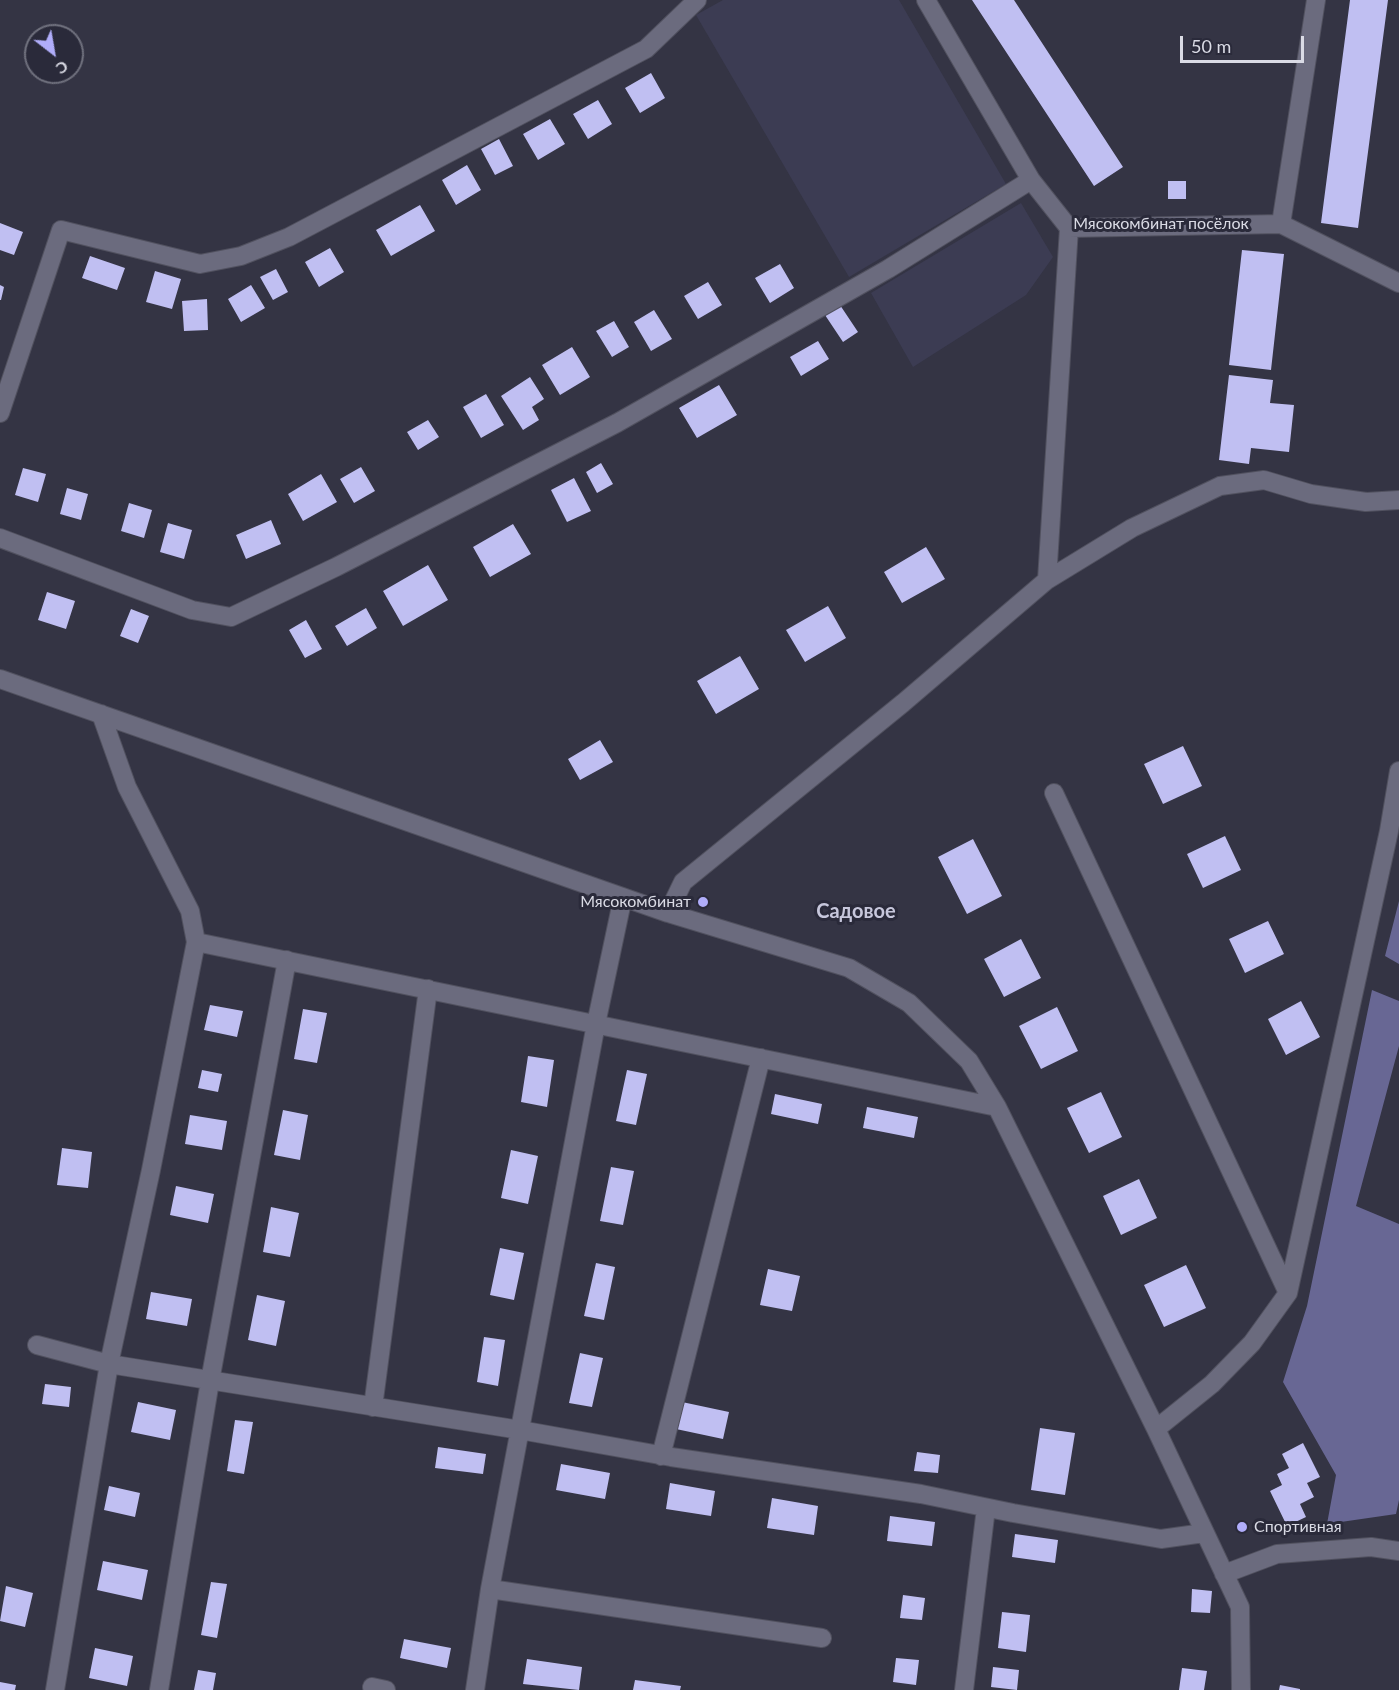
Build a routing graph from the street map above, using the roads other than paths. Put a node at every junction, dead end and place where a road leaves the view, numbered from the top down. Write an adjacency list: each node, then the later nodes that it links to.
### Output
1 (697, 0): 8 (street)
2 (926, 0): 4 (street, Мясокомбинат посёлок)
3 (1316, 0): 5 (street)
4 (1032, 180): 6 (street, Мясокомбинат посёлок); 10 (street)
5 (1281, 224): 6 (street, Мясокомбинат посёлок); 7 (street, Мясокомбинат посёлок)
6 (1069, 228): 11 (street)
7 (1399, 283)
8 (0, 413)
9 (1399, 500): 11 (street)
10 (0, 538)
11 (1047, 580): 17 (street)
12 (0, 679): 13 (street)
13 (101, 714): 16 (street); 18 (street)
14 (1399, 771): 24 (street)
15 (1054, 793): 24 (street)
16 (623, 897): 17 (street); 21 (street)
17 (668, 913): 23 (street)
18 (196, 942): 19 (street); 26 (street)
19 (287, 960): 20 (street); 27 (street)
20 (428, 990): 21 (street); 28 (street)
21 (596, 1024): 22 (street); 29 (street)
22 (761, 1058): 23 (street); 31 (street)
23 (997, 1107): 30 (street)
24 (1288, 1293): 30 (street)
25 (37, 1345): 26 (street)
26 (109, 1364): 27 (street); 38 (street)
27 (210, 1381): 28 (street); 39 (street)
28 (373, 1407): 29 (street)
29 (520, 1430): 31 (street); 36 (street)
30 (1156, 1430): 33 (street)
31 (662, 1456): 32 (street)
32 (986, 1508): 33 (street); 41 (street)
33 (1204, 1533): 35 (street)
34 (1399, 1551): 35 (street)
35 (1224, 1574): 42 (street)
36 (490, 1589): 37 (street); 40 (street)
37 (822, 1638)
38 (55, 1690)
39 (159, 1690)
40 (474, 1690)
41 (964, 1690)
42 (1241, 1690)

